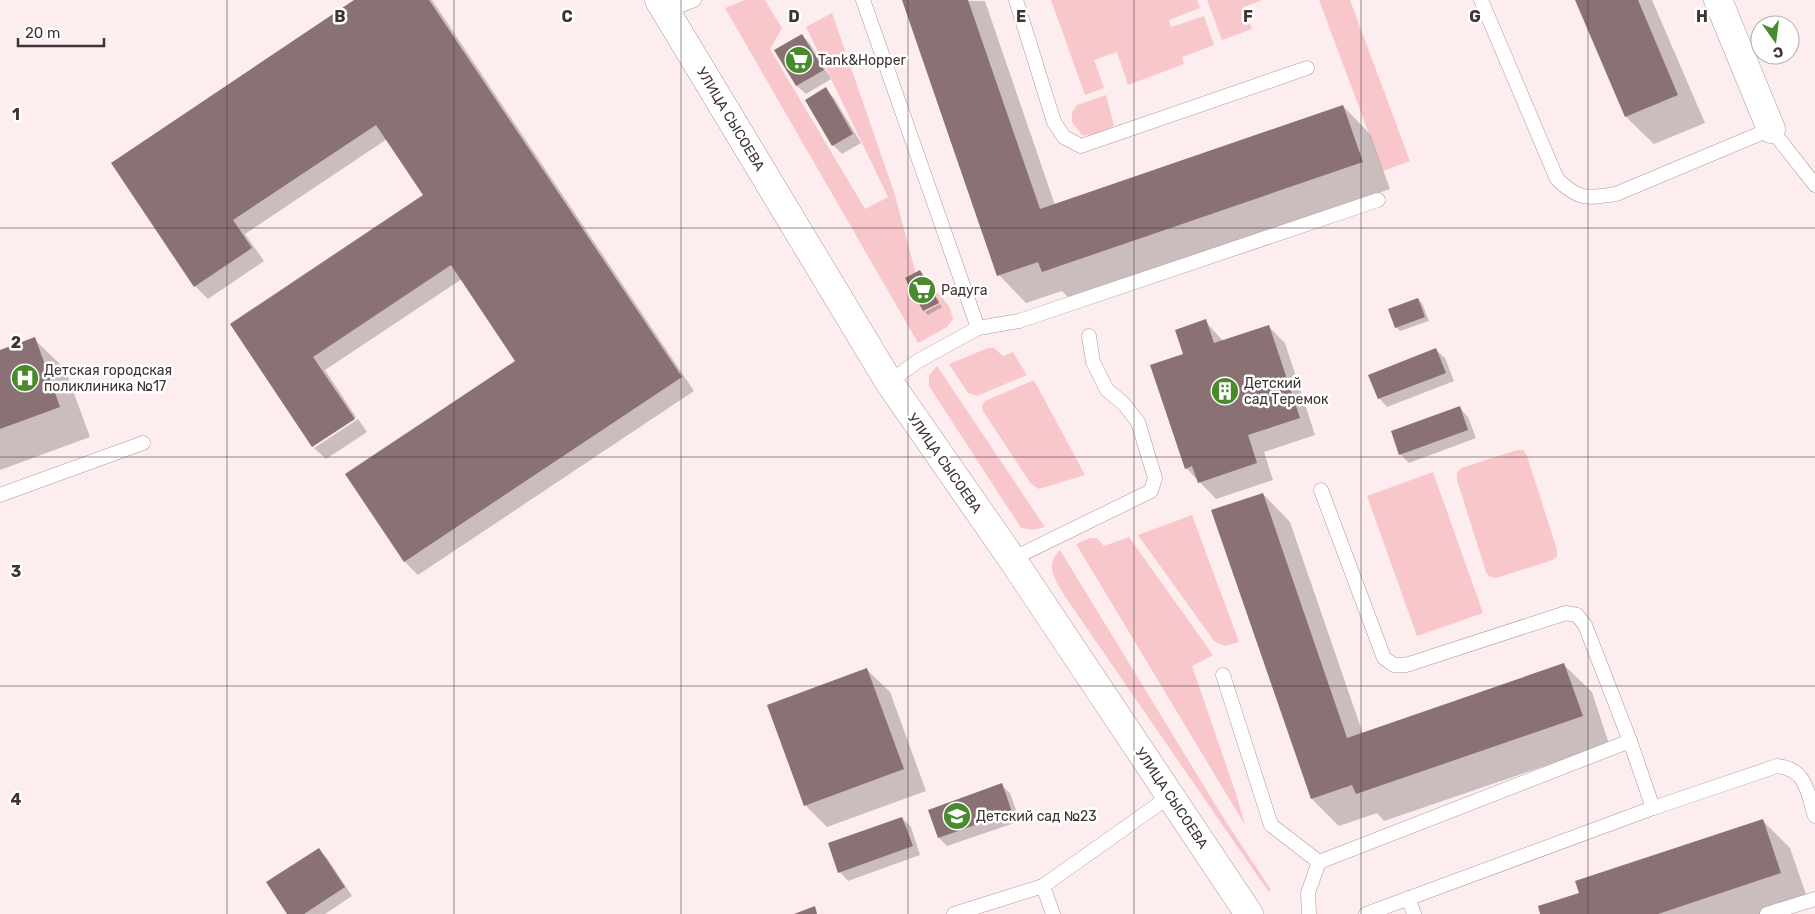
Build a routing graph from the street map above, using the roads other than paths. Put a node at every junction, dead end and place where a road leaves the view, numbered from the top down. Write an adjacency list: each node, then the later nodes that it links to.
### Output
1 (694, 0): 6 (lane)
2 (863, 0): 11 (lane)
3 (1016, 0): 7 (lane)
4 (1481, 0): 8 (lane)
5 (1718, 0): 8 (street)
6 (662, 5): 13 (street, УЛИЦА СЫСОЕВА)
7 (1307, 68)
8 (1772, 129): 9 (lane)
9 (1815, 186)
10 (1378, 200): 11 (lane)
11 (978, 328): 13 (lane)
12 (1089, 336): 17 (lane)
13 (889, 382): 17 (street, УЛИЦА СЫСОЕВА)
14 (143, 443): 16 (lane)
15 (1321, 490): 19 (lane)
16 (0, 495)
17 (1012, 559): 20 (street, УЛИЦА СЫСОЕВА)
18 (1223, 675): 23 (lane)
19 (1630, 741): 21 (lane); 23 (lane)
20 (1170, 796): 24 (lane); 29 (street, УЛИЦА СЫСОЕВА)
21 (1652, 808): 22 (lane); 25 (lane)
22 (1815, 816)
23 (1319, 862): 30 (lane)
24 (1043, 886): 27 (lane); 28 (lane)
25 (1408, 898): 31 (lane); 32 (lane)
26 (1815, 899): 33 (lane)
27 (954, 914)
28 (1053, 914)
29 (1249, 914)
30 (1309, 914)
31 (1366, 914)
32 (1414, 914)
33 (1767, 914)

